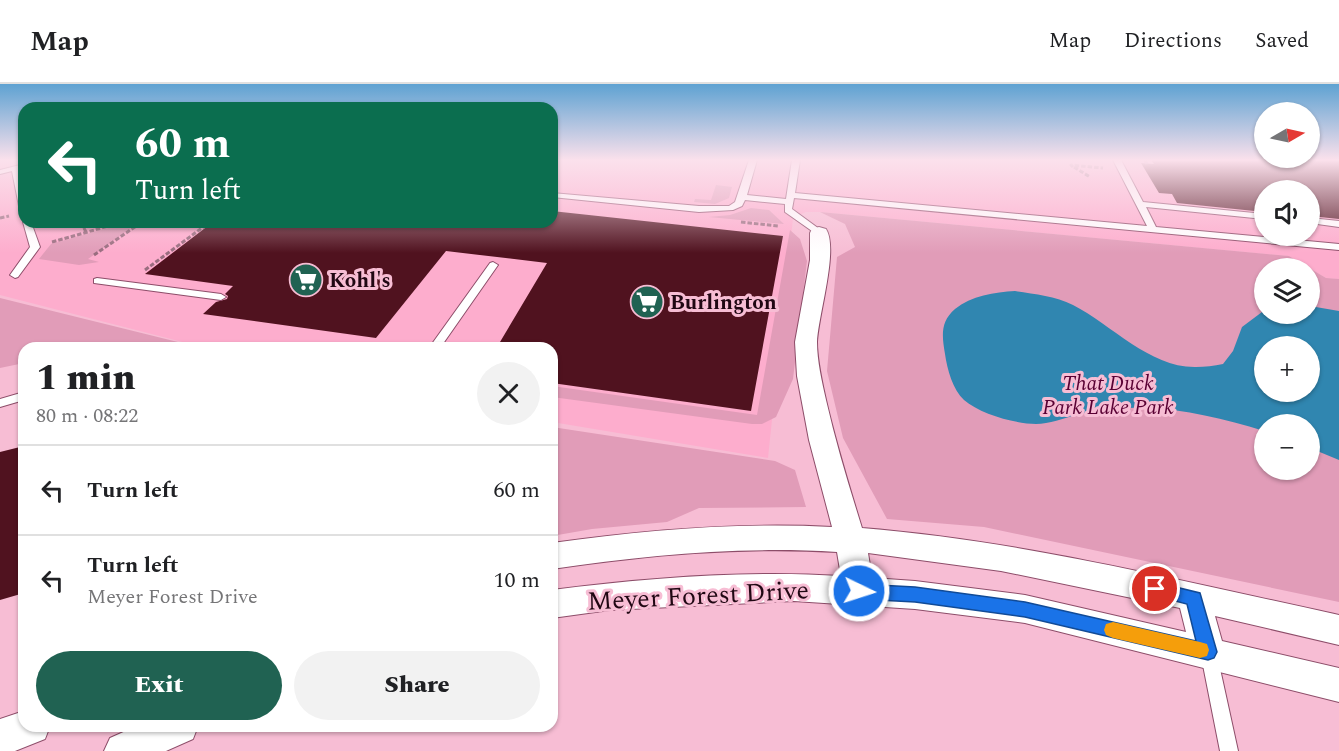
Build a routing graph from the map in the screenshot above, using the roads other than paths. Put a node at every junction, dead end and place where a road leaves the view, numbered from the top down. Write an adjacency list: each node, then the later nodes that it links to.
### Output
1 (744, 191): 5 (lane)
2 (790, 191): 6 (lane)
3 (1133, 191): 7 (lane)
4 (558, 196): 5 (lane)
5 (742, 197): 6 (lane)
6 (789, 198): 12 (lane); 13 (lane)
7 (1139, 204): 8 (lane); 12 (lane)
8 (1254, 215)
9 (1320, 222): 10 (lane)
10 (1339, 224)
11 (29, 228): 16 (lane)
12 (1154, 229): 14 (lane)
13 (819, 233): 22 (street)
14 (1339, 247)
15 (493, 265): 19 (lane)
16 (15, 275)
17 (97, 280): 18 (lane)
18 (221, 297)
19 (438, 342)
20 (18, 398): 21 (lane)
21 (0, 402)
22 (849, 540): 23 (street); 24 (street); 25 (street)
23 (558, 555)
24 (859, 591): 26 (street, Meyer Forest Drive); 28 (street, Meyer Forest Drive)
25 (1194, 598): 27 (street); 28 (street)
26 (558, 603)
27 (1339, 630)
28 (1208, 652): 29 (street, Meyer Forest Drive); 34 (lane)
29 (1339, 685)
30 (18, 731): 32 (street)
31 (166, 732): 33 (street)
32 (0, 738)
33 (123, 751)
34 (1229, 751)

